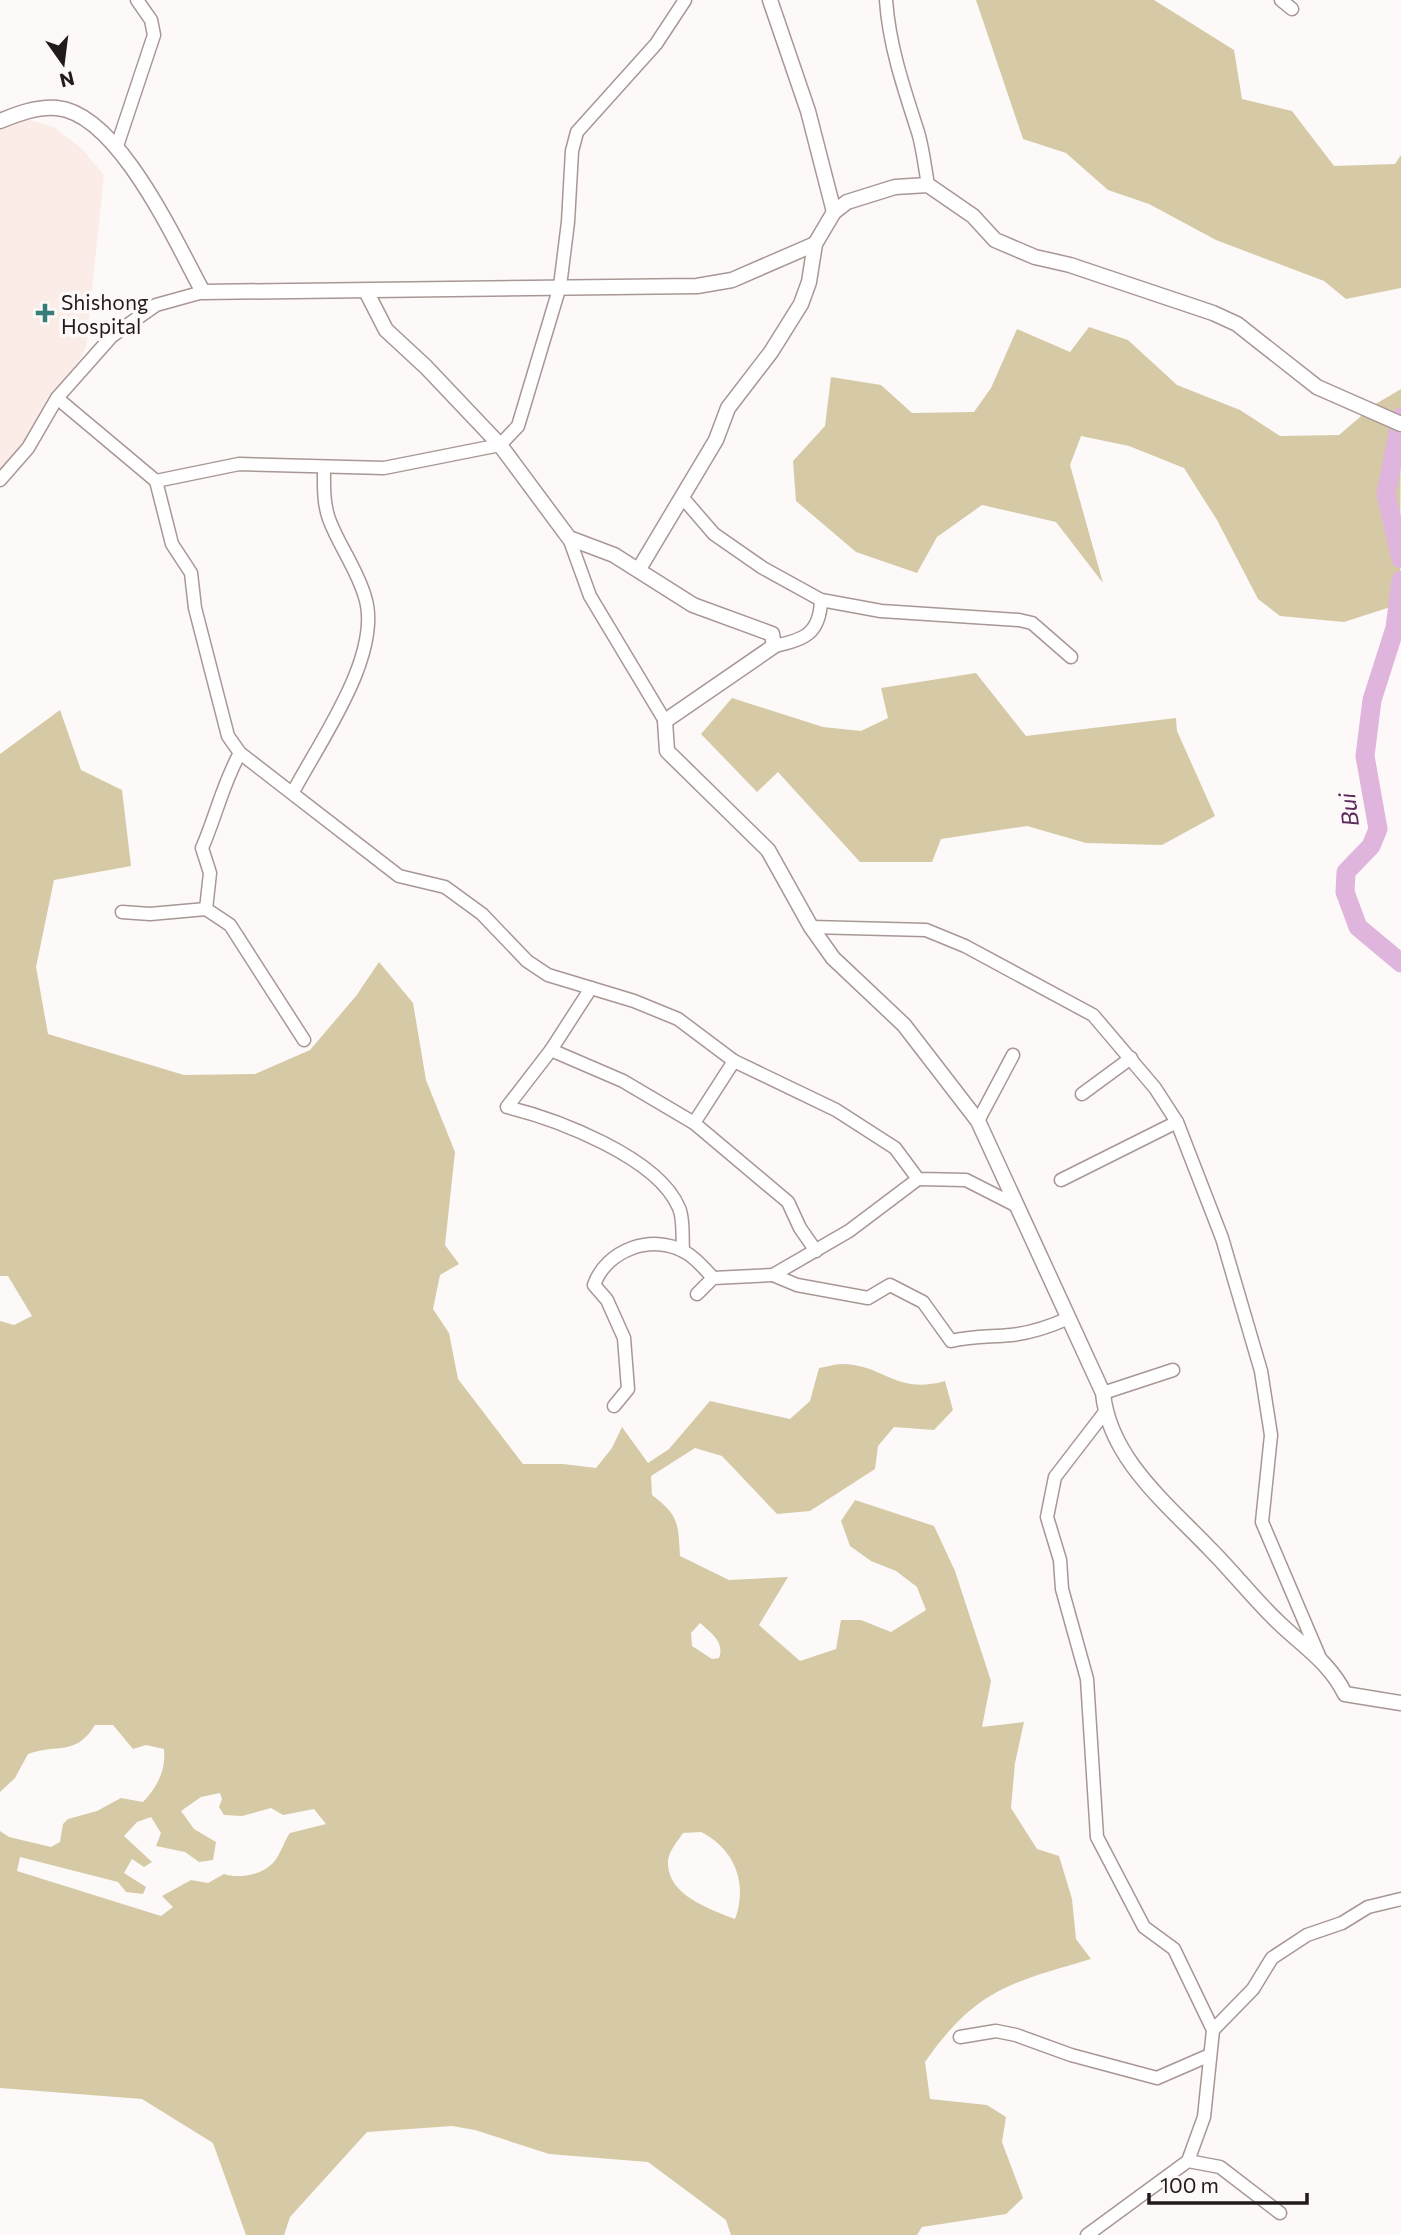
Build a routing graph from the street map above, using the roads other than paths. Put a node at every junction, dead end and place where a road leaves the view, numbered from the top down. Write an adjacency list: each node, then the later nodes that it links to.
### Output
1 (137, 0): 8 (street)
2 (685, 0): 12 (street)
3 (770, 0): 10 (street)
4 (886, 0): 9 (street)
5 (1281, 0): 6 (street)
6 (1292, 9)
7 (0, 121): 8 (street)
8 (117, 146): 14 (street)
9 (928, 185): 10 (street); 16 (street)
10 (834, 212): 11 (street)
11 (816, 244): 12 (street); 21 (street)
12 (560, 286): 13 (street); 17 (street)
13 (366, 291): 14 (street); 17 (street)
14 (203, 292): 15 (street)
15 (57, 398): 19 (street); 20 (street)
16 (1398, 422)
17 (500, 445): 18 (street); 22 (street)
18 (324, 467): 20 (street); 29 (street)
19 (0, 480)
20 (156, 481): 28 (street)
21 (682, 497): 23 (street); 24 (street)
22 (569, 538): 23 (street); 27 (street)
23 (639, 569): 25 (street)
24 (821, 600): 25 (street); 26 (street)
25 (774, 646): 27 (street)
26 (1071, 657)
27 (666, 721): 32 (street)
28 (240, 753): 29 (street); 30 (street)
29 (293, 792): 33 (street)
30 (206, 909): 31 (street); 34 (street)
31 (122, 912)
32 (811, 927): 37 (street); 40 (street)
33 (591, 988): 35 (street); 38 (street)
34 (304, 1040)
35 (551, 1050): 41 (street); 46 (street)
36 (1013, 1055): 40 (street)
37 (1131, 1058): 39 (street); 42 (street)
38 (734, 1061): 41 (street); 43 (street)
39 (1082, 1094)
40 (978, 1121): 45 (street)
41 (694, 1122): 47 (street)
42 (1177, 1122): 44 (street); 56 (street)
43 (918, 1179): 45 (street); 47 (street)
44 (1061, 1180)
45 (1017, 1206): 51 (street)
46 (683, 1250): 49 (street); 54 (street)
47 (816, 1251): 48 (street)
48 (773, 1275): 49 (street); 51 (street)
49 (713, 1278): 50 (street)
50 (697, 1294)
51 (1069, 1318): 53 (street)
52 (1173, 1370): 53 (street)
53 (1103, 1393): 55 (street)
54 (614, 1406)
55 (1105, 1412): 56 (street); 59 (street)
56 (1320, 1658): 57 (street)
57 (1401, 1703)
58 (1401, 1899): 59 (street)
59 (1213, 2030): 61 (street)
60 (960, 2037): 61 (street)
61 (1210, 2055): 62 (street)
62 (1188, 2161): 63 (street); 64 (street)
63 (1280, 2213)
64 (1087, 2235)

